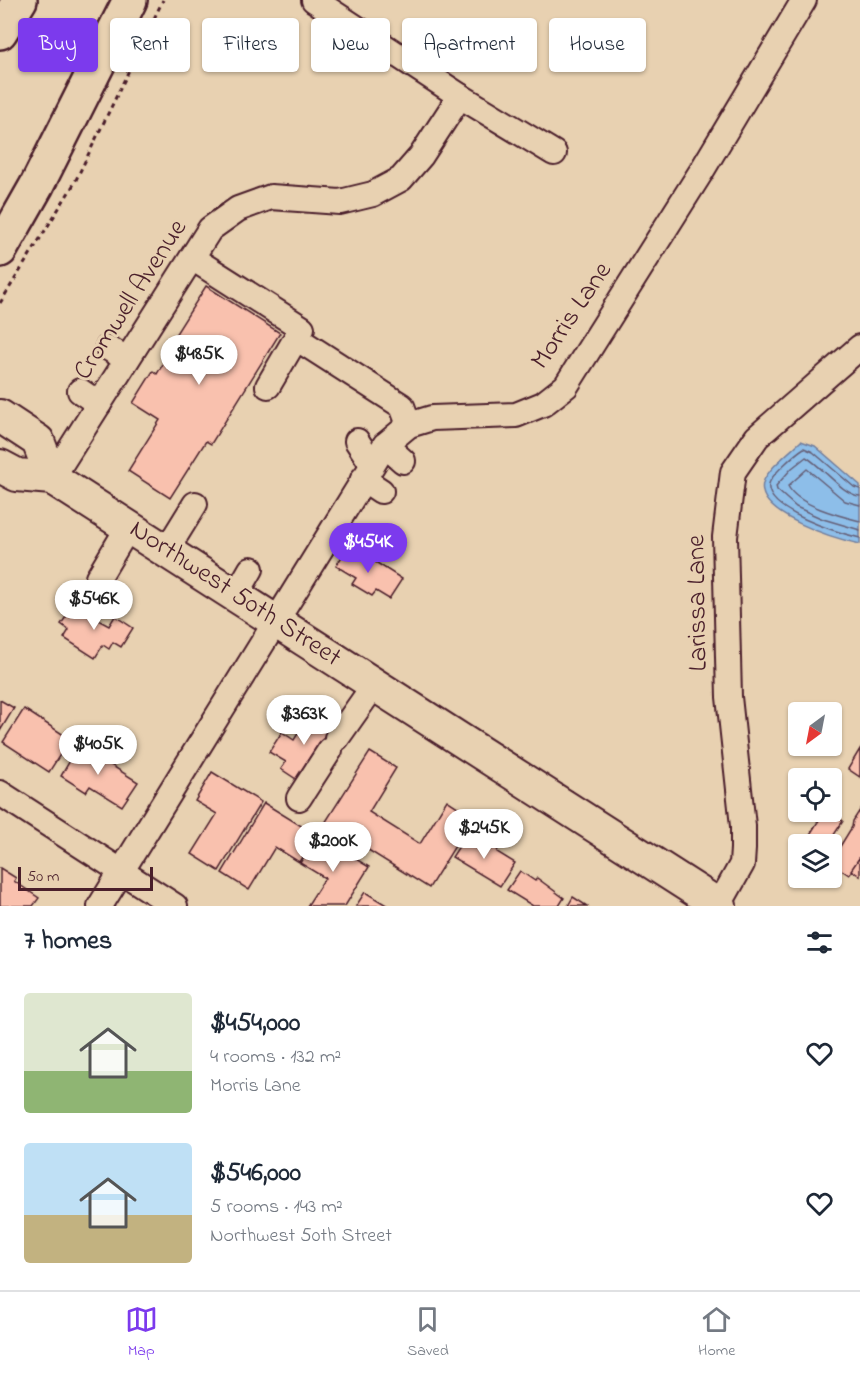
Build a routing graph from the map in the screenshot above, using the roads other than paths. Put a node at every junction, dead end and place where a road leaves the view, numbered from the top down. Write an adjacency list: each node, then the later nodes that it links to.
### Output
1 (20, 0): 6 (highway)
2 (130, 0): 9 (highway)
3 (314, 0): 5 (street)
4 (804, 0): 15 (street, Morris Lane)
5 (340, 7): 7 (street)
6 (0, 32)
7 (460, 96): 8 (street); 10 (street, Cromwell Avenue)
8 (554, 153)
9 (0, 250)
10 (192, 258): 11 (street); 20 (street, Cromwell Avenue)
11 (296, 338): 13 (street); 15 (street)
12 (860, 347): 32 (street, Larissa Lane)
13 (268, 386)
14 (0, 416): 20 (main road)
15 (409, 425): 19 (street, Morris Lane)
16 (357, 441): 19 (street)
17 (403, 461): 19 (street)
18 (0, 466): 20 (main road, Northwest 50th Street)
19 (375, 469): 25 (street, Morris Lane)
20 (52, 478): 22 (main road, Northwest 50th Street)
21 (195, 504): 23 (street)
22 (129, 526): 23 (main road, Northwest 50th Street); 24 (street)
23 (166, 551): 25 (main road, Northwest 50th Street)
24 (98, 578)
25 (275, 620): 26 (main road, Northwest 50th Street); 29 (street, Morris Lane)
26 (375, 684): 28 (street); 32 (main road, Northwest 50th Street)
27 (0, 793): 29 (street)
28 (299, 798)
29 (121, 872): 30 (street, Morris Lane); 31 (street)
30 (100, 906)
31 (175, 906)
32 (720, 906)

